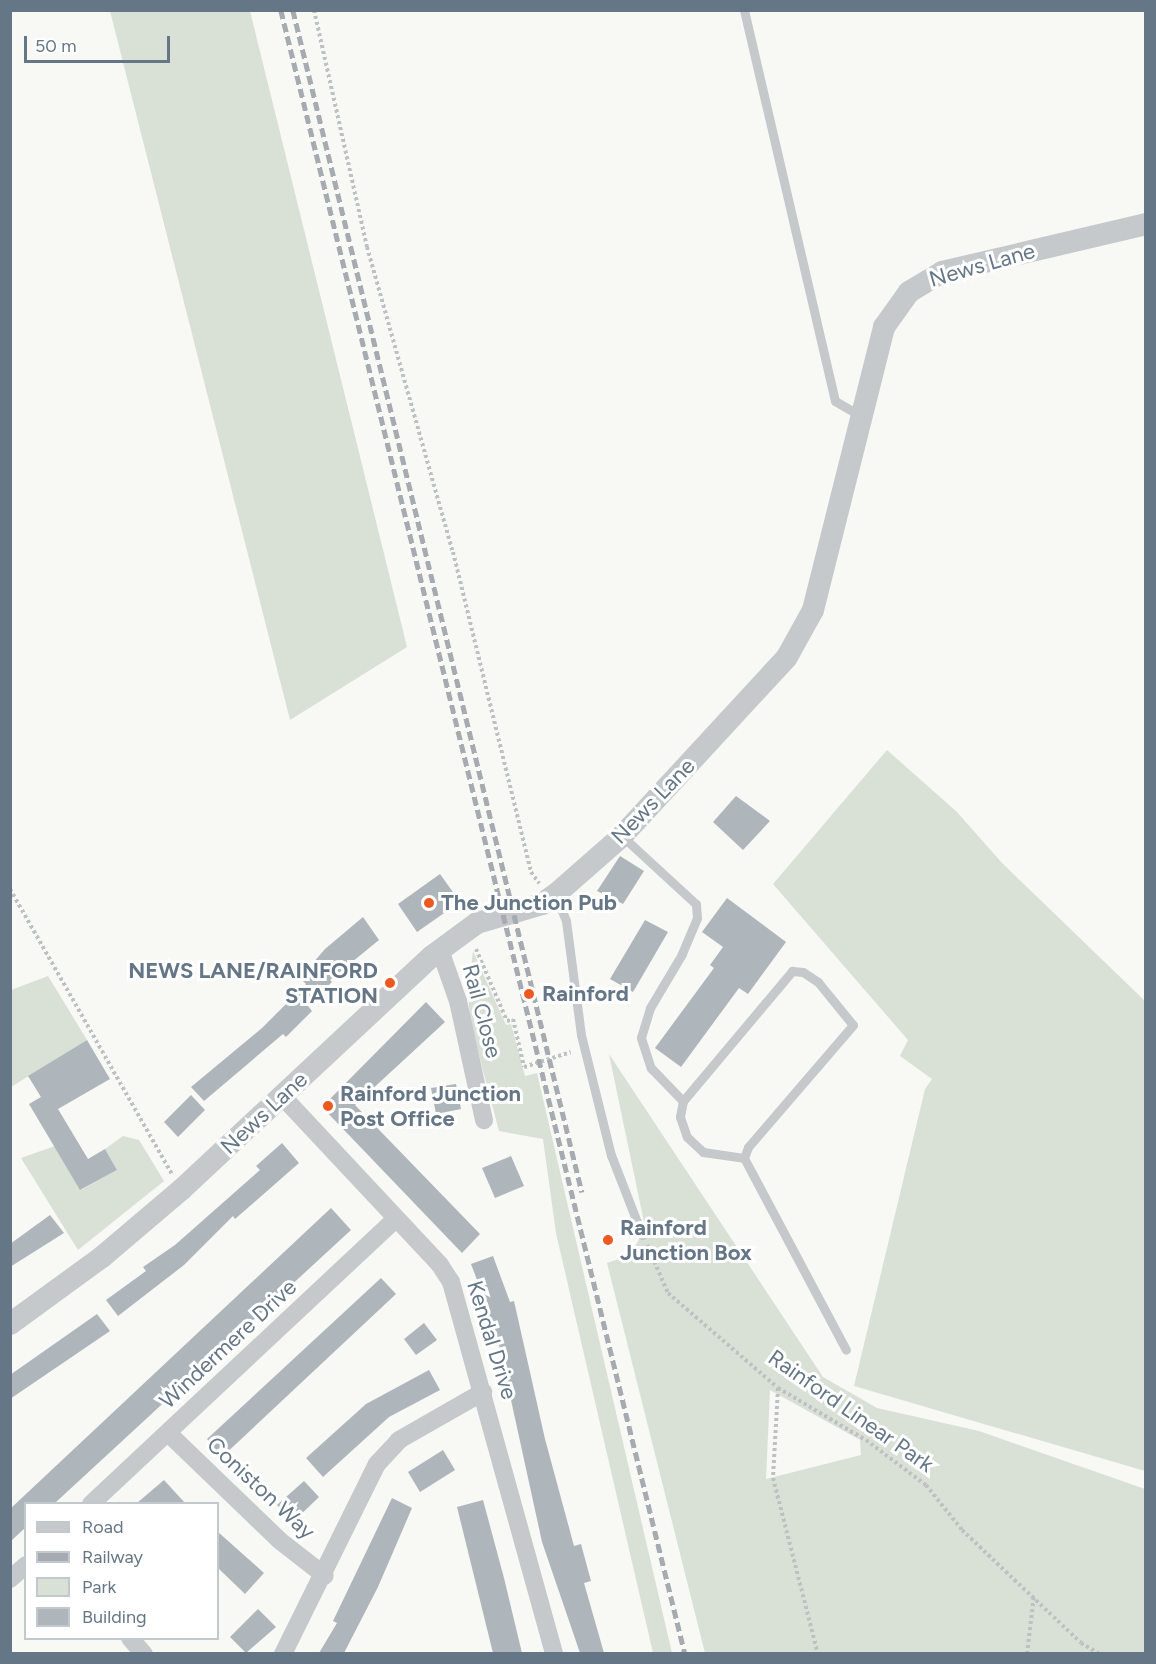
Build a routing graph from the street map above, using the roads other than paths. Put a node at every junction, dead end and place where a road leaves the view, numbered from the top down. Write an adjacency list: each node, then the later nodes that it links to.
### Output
1 (744, 10): 3 (lane)
2 (1146, 224): 3 (street, News Lane)
3 (861, 416): 4 (street, News Lane)
4 (622, 836): 5 (street, News Lane); 8 (lane)
5 (549, 899): 6 (street, News Lane); 12 (lane)
6 (440, 950): 7 (street, News Lane); 9 (street, Rail Close)
7 (282, 1096): 11 (street, Kendal Drive); 13 (street, News Lane)
8 (683, 1101): 10 (lane); 10 (lane)
9 (484, 1120)
10 (744, 1158): 14 (lane)
11 (396, 1219): 15 (street, Kendal Drive); 16 (street, Windermere Drive)
12 (642, 1235)
13 (10, 1324)
14 (846, 1350)
15 (483, 1392): 19 (street); 24 (street, Kendal Drive)
16 (168, 1433): 17 (street, Windermere Drive); 19 (street, Coniston Way)
17 (93, 1502)
18 (24, 1567): 20 (street)
19 (325, 1576): 23 (street)
20 (10, 1579)
21 (132, 1640): 22 (street)
22 (144, 1653)
23 (283, 1653)
24 (554, 1653)

